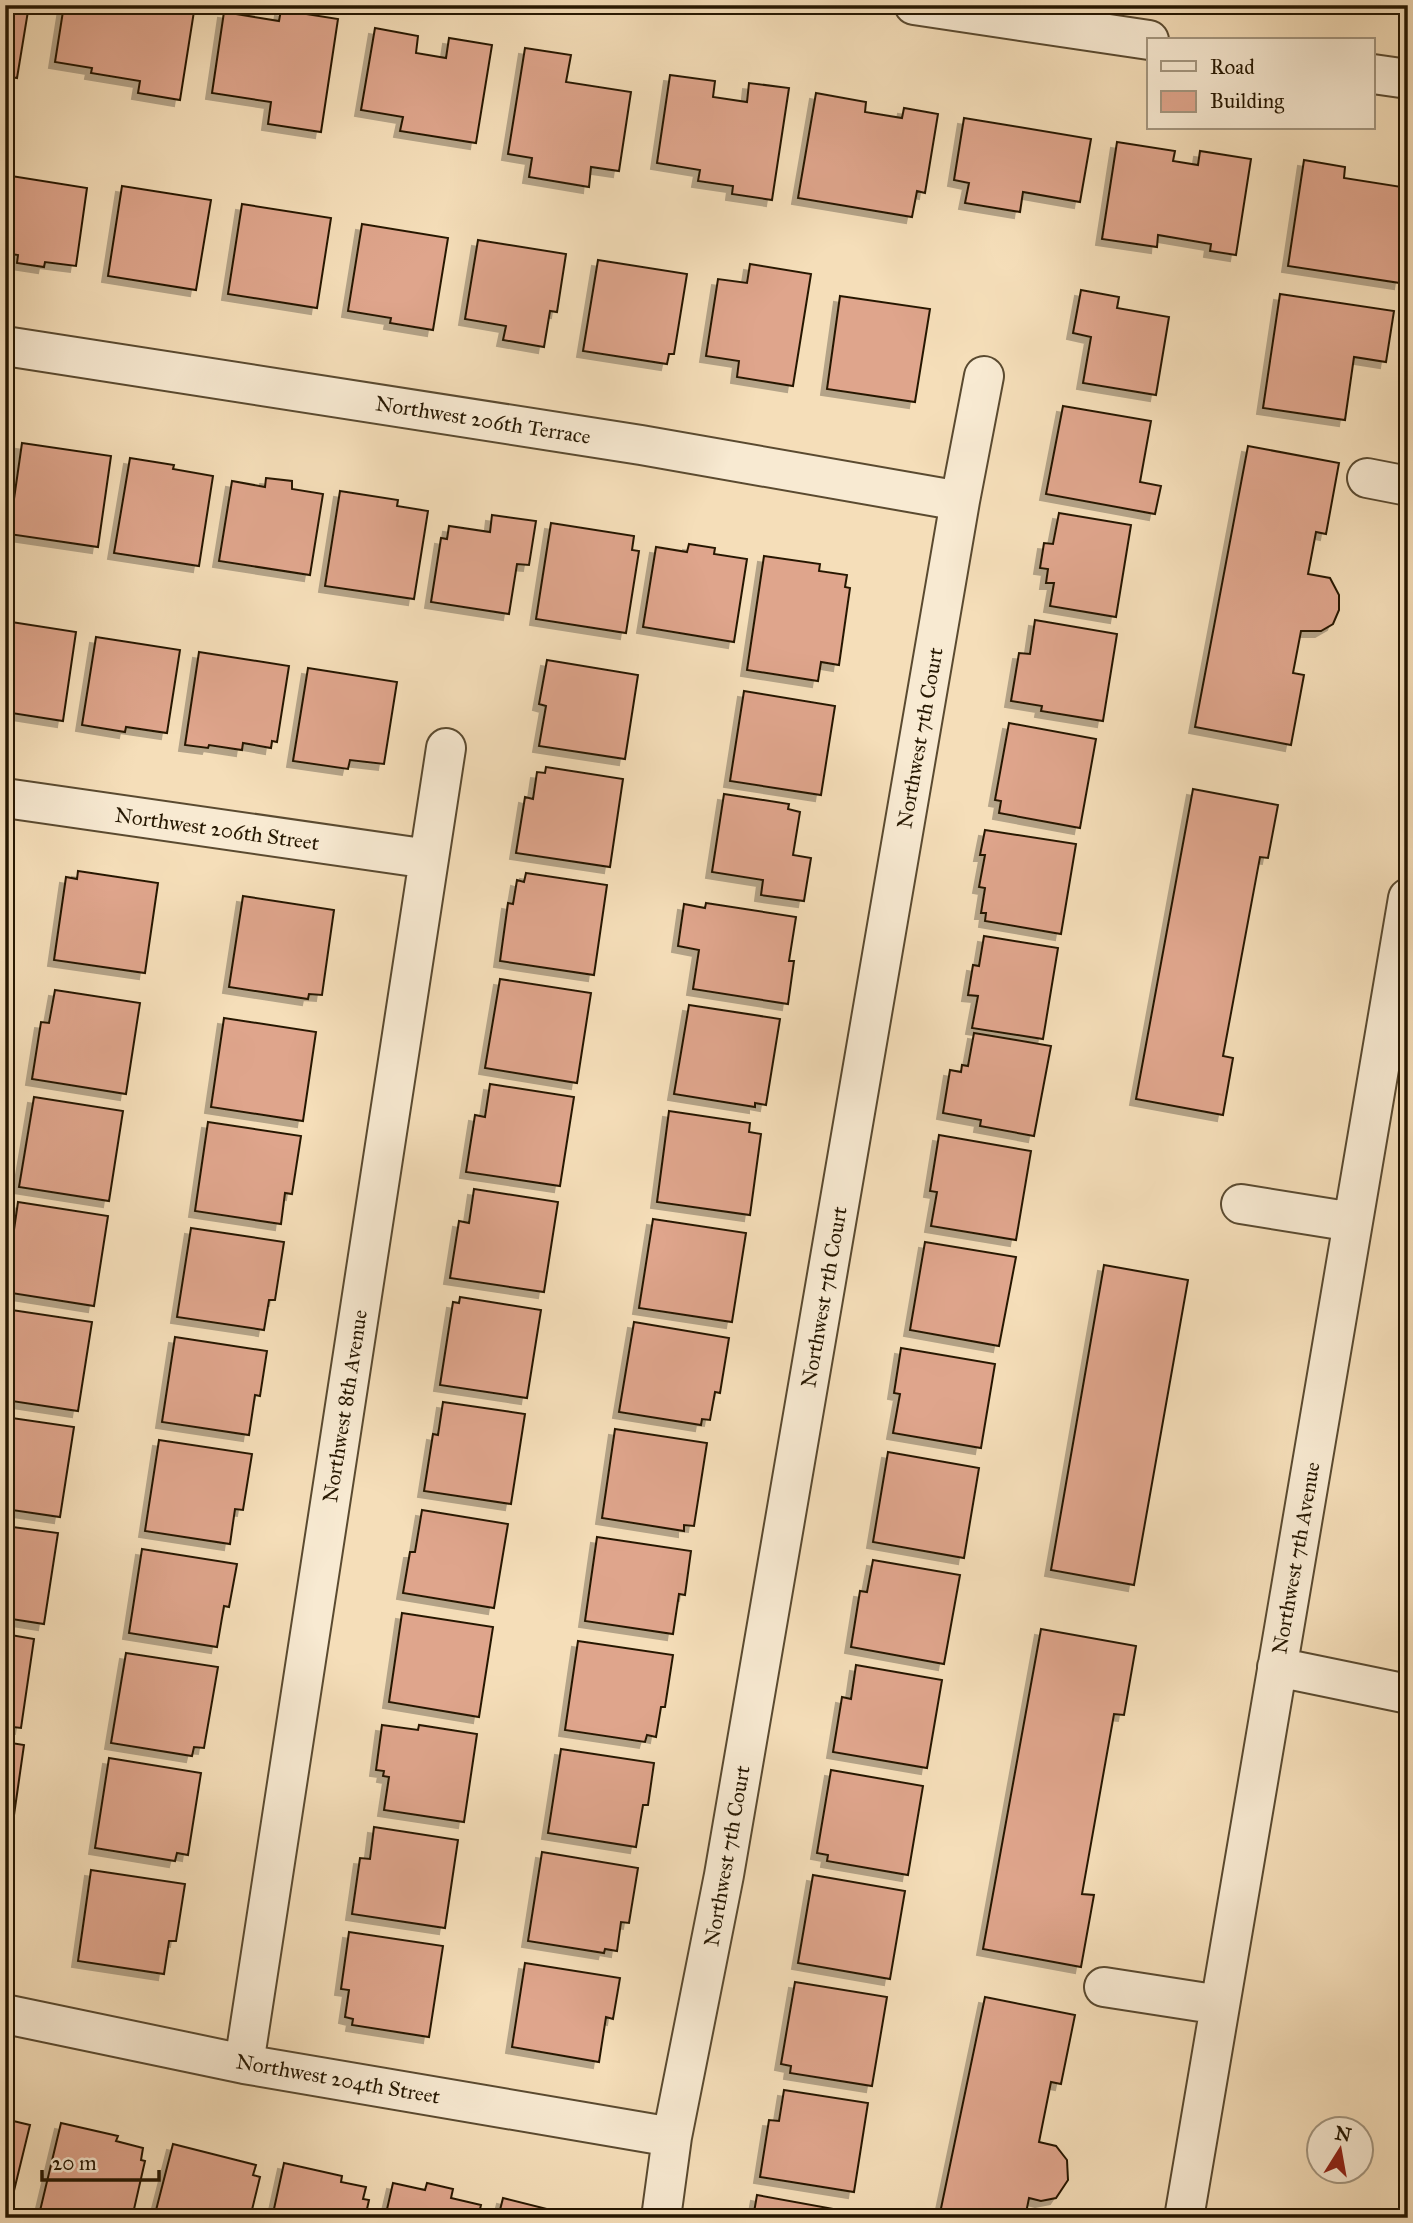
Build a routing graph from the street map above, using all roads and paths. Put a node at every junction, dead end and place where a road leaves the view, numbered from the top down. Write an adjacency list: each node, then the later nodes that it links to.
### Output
1 (914, 5): 2 (street)
2 (1147, 40)
3 (1374, 74): 4 (street)
4 (1408, 79)
5 (5, 346): 9 (street, Northwest 206th Terrace)
6 (984, 376): 9 (street, Northwest 7th Court)
7 (1367, 478): 8 (street)
8 (1408, 486)
9 (960, 501): 22 (street, Northwest 7th Court)
10 (446, 748): 12 (street, Northwest 8th Avenue)
11 (5, 798): 12 (street, Northwest 206th Street)
12 (429, 859): 21 (street, Northwest 8th Avenue)
13 (1408, 898): 15 (street, Northwest 7th Avenue)
14 (1241, 1204): 15 (street)
15 (1353, 1222): 16 (street, Northwest 7th Avenue)
16 (1277, 1667): 17 (street); 19 (street, Northwest 7th Avenue)
17 (1408, 1694)
18 (1104, 1987): 19 (street)
19 (1220, 2005): 24 (street, Northwest 7th Avenue)
20 (5, 2014): 21 (street, Northwest 204th Street)
21 (244, 2064): 22 (street, Northwest 204th Street)
22 (672, 2137): 23 (street, Northwest 7th Court)
23 (661, 2218)
24 (1184, 2218)

